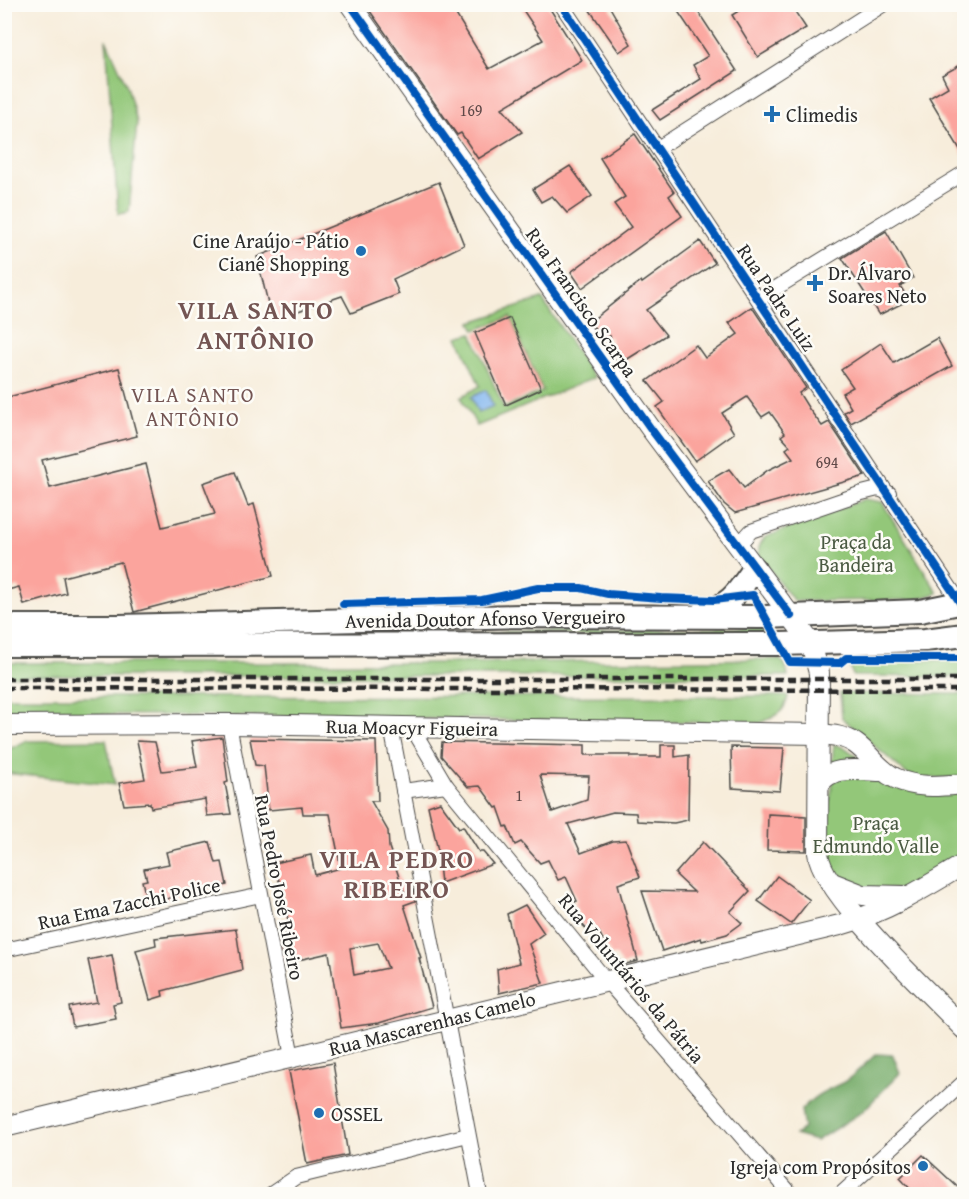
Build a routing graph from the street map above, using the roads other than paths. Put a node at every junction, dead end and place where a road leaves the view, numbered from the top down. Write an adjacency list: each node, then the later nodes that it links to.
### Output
1 (350, 4): 8 (main road, Rua Francisco Scarpa)
2 (561, 4): 4 (street, Rua Padre Luiz)
3 (884, 4): 4 (street)
4 (658, 148): 6 (street, Rua Padre Luiz)
5 (964, 173): 6 (street)
6 (758, 299): 7 (street, Rua Padre Luiz)
7 (889, 493): 8 (street); 9 (street, Rua Padre Luiz)
8 (747, 560): 10 (main road, Rua Francisco Scarpa); 11 (main road)
9 (963, 605): 10 (main road, Avenida Doutor Afonso Vergueiro)
10 (791, 616): 11 (main road, Avenida Doutor Afonso Vergueiro); 14 (main road, Rua Francisco Scarpa)
11 (690, 617): 12 (main road, Avenida Doutor Afonso Vergueiro)
12 (4, 626)
13 (964, 635): 14 (main road, Avenida Doutor Afonso Vergueiro)
14 (811, 643): 15 (main road, Avenida Doutor Afonso Vergueiro); 20 (main road)
15 (4, 645)
16 (229, 724): 18 (main road, Rua Moacyr Figueira); 19 (main road, Rua Moacyr Figueira); 28 (street, Rua Pedro José Ribeiro)
17 (411, 726): 18 (main road, Rua Moacyr Figueira); 20 (main road, Rua Moacyr Figueira); 23 (street, Rua Voluntários da Pátria)
18 (391, 728): 25 (street)
19 (9, 731)
20 (819, 734): 21 (main road); 24 (main road)
21 (883, 771): 22 (main road); 24 (main road)
22 (964, 784)
23 (446, 785): 25 (street); 32 (street, Rua Voluntários da Pátria)
24 (819, 785): 27 (main road)
25 (403, 791): 33 (street)
26 (964, 864): 29 (main road)
27 (828, 880): 29 (main road); 30 (main road)
28 (261, 894): 31 (street, Rua Ema Zacchi Police); 35 (street, Rua Pedro José Ribeiro)
29 (913, 895): 30 (main road)
30 (860, 919): 32 (main road, Rua Mascarenhas Camelo); 34 (main road)
31 (4, 950)
32 (606, 980): 33 (main road, Rua Mascarenhas Camelo); 41 (street, Rua Voluntários da Pátria)
33 (447, 1019): 35 (main road, Rua Mascarenhas Camelo); 38 (street)
34 (964, 1029)
35 (292, 1057): 37 (main road, Rua Mascarenhas Camelo)
36 (964, 1082): 42 (street)
37 (4, 1128)
38 (468, 1135): 39 (street); 40 (street)
39 (271, 1194)
40 (480, 1194)
41 (791, 1194)
42 (842, 1194)

